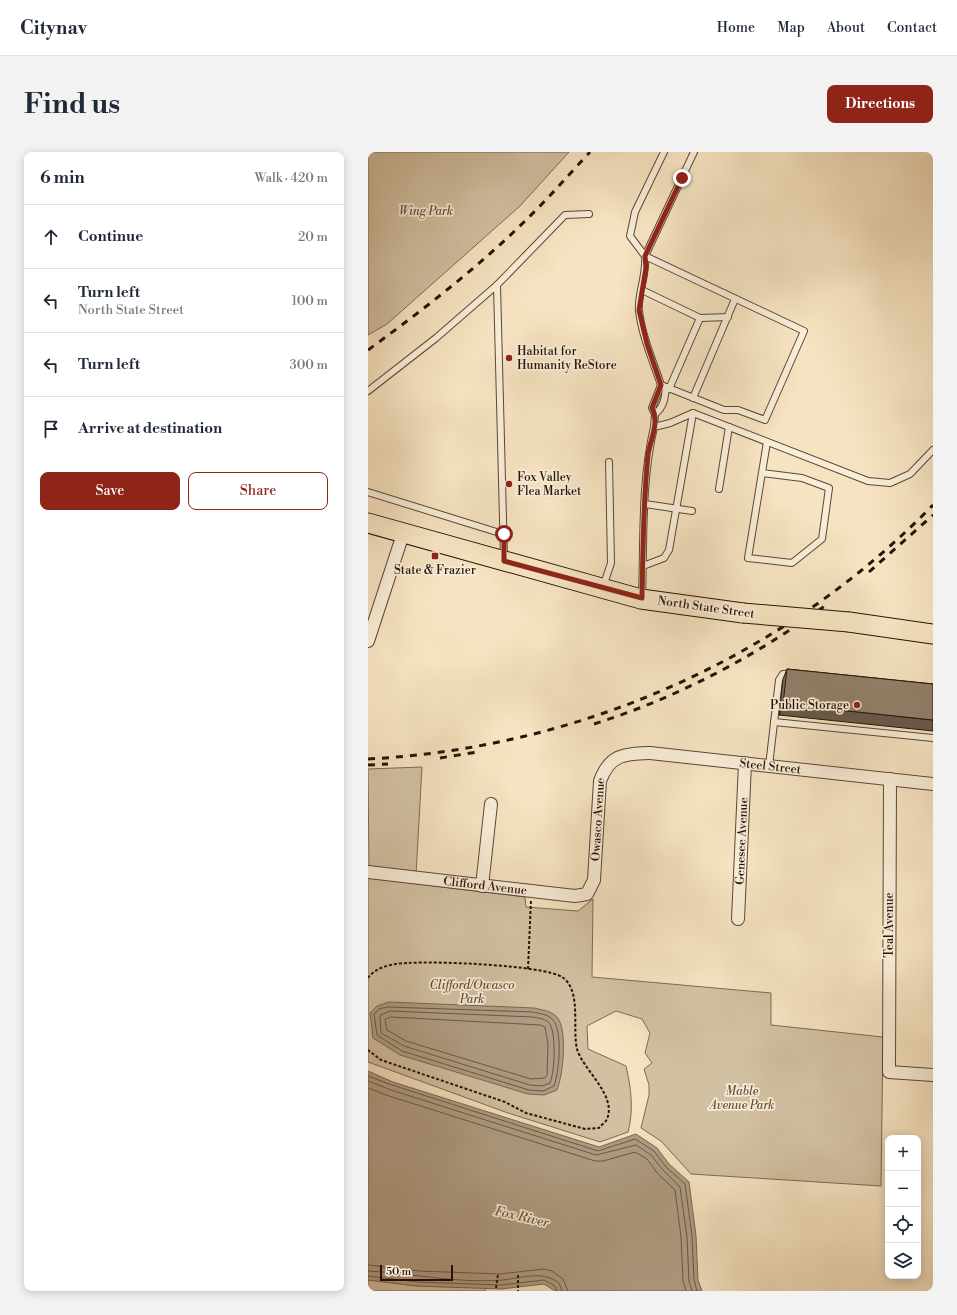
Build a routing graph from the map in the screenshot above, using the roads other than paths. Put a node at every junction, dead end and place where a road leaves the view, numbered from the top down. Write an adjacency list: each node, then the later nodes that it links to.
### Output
1 (664, 152): 4 (lane)
2 (694, 152): 4 (lane)
3 (589, 214): 5 (lane)
4 (645, 256): 6 (lane); 7 (lane)
5 (497, 285): 11 (lane); 28 (lane)
6 (642, 290): 9 (lane); 10 (lane)
7 (735, 299): 8 (lane); 12 (lane)
8 (728, 317): 9 (lane); 12 (lane)
9 (700, 318): 10 (lane)
10 (665, 387): 12 (lane); 14 (lane); 14 (lane)
11 (368, 390)
12 (694, 398)
13 (693, 413): 15 (lane); 16 (lane); 24 (lane)
14 (655, 414): 15 (lane)
15 (654, 427): 23 (lane)
16 (729, 427): 17 (lane); 21 (lane)
17 (768, 442): 18 (lane); 20 (lane)
18 (933, 450)
19 (609, 462): 31 (lane)
20 (762, 473): 20 (lane)
21 (719, 489)
22 (368, 492): 28 (lane)
23 (645, 504): 24 (lane); 30 (lane)
24 (677, 509): 25 (lane); 30 (lane)
25 (692, 511)
26 (368, 523): 27 (main road, North State Street)
27 (404, 534): 29 (main road, North State Street); 34 (street)
28 (504, 534): 29 (lane)
29 (504, 561): 31 (main road, North State Street)
30 (643, 566): 32 (lane)
31 (602, 588): 32 (main road, North State Street)
32 (642, 598): 33 (main road, North State Street, bridge)
33 (933, 634)
34 (368, 641)
35 (801, 674): 36 (lane)
36 (774, 722): 37 (lane); 40 (lane)
37 (933, 738)
38 (610, 762): 39 (street, Steel Street); 45 (street, Owasco Avenue)
39 (745, 763): 40 (street, Steel Street); 47 (street, Genesee Avenue)
40 (769, 766): 41 (street, Steel Street)
41 (890, 779): 42 (street, Steel Street); 48 (street, Teal Avenue)
42 (933, 784)
43 (492, 804): 46 (street)
44 (368, 872): 46 (street, Clifford Avenue)
45 (594, 880): 46 (street, Clifford Avenue)
46 (482, 886)
47 (738, 919)
48 (933, 1075)

